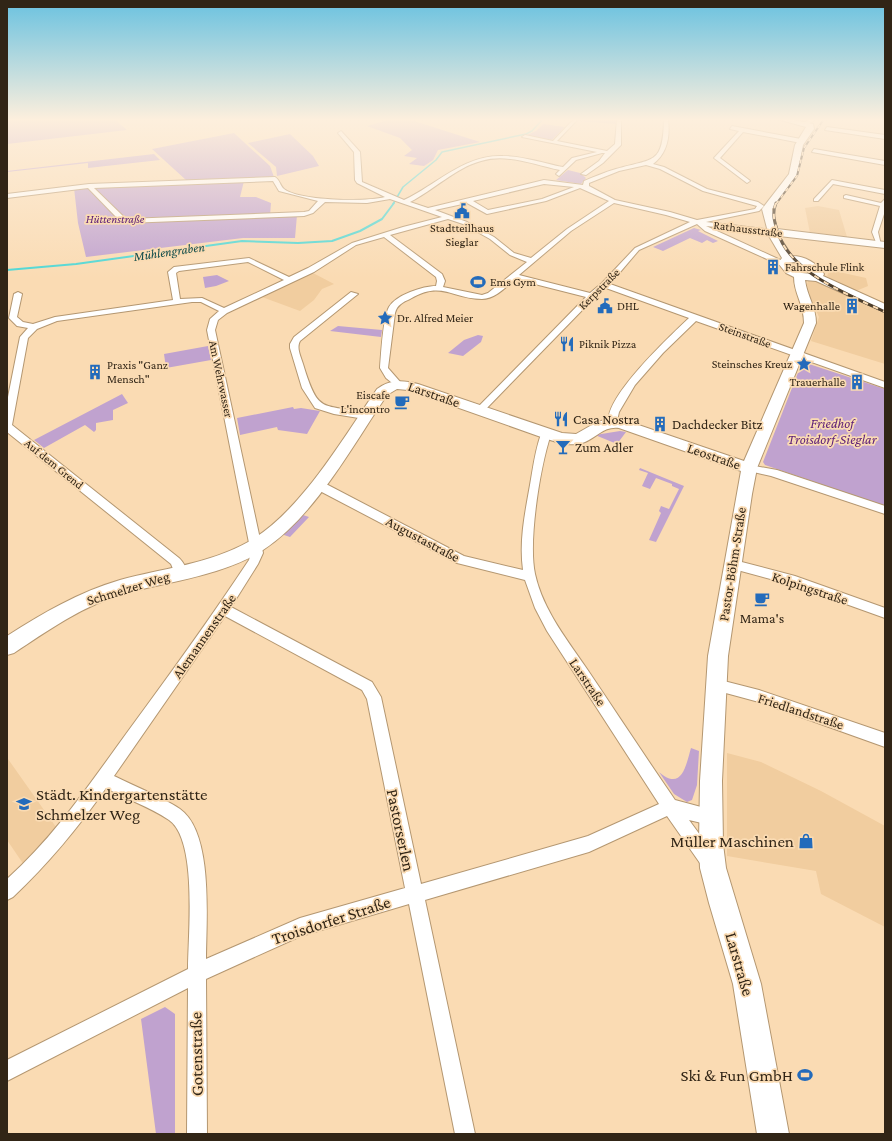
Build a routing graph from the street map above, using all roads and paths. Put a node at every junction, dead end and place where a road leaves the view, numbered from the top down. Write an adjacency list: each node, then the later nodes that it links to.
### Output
1 (358, 172): 19 (street)
2 (454, 172): 19 (street)
3 (560, 172): 11 (street)
4 (587, 172): 9 (street)
5 (612, 172): 13 (street)
6 (670, 172): 26 (street, Kerpstraße)
7 (736, 172): 10 (street)
8 (793, 172): 27 (street)
9 (584, 174)
10 (747, 181)
11 (550, 182): 13 (street); 20 (street)
12 (89, 186): 16 (street); 18 (street); 18 (street)
13 (586, 187): 22 (street)
14 (577, 188): 20 (street)
15 (885, 192): 21 (street)
16 (7, 196)
17 (846, 197): 23 (street)
18 (324, 199): 19 (street)
19 (398, 200): 24 (street)
20 (467, 200): 24 (street)
21 (816, 200)
22 (614, 201): 26 (street, Rathausstraße); 30 (street, Larstraße)
23 (884, 206): 29 (street)
24 (429, 210): 25 (street)
25 (450, 217): 28 (street, Am Wehrwasser); 30 (street)
26 (699, 223): 27 (street, Rathausstraße); 31 (street); 36 (street, Kerpstraße)
27 (773, 232): 29 (street, Rathausstraße); 31 (street)
28 (384, 234): 35 (street, Am Wehrwasser); 37 (street)
29 (882, 244)
30 (532, 261): 32 (street, Larstraße)
31 (786, 261): 33 (street); 34 (street)
32 (514, 276): 37 (street, Larstraße); 40 (street)
33 (801, 276): 34 (street); 46 (street, Pastor-Böhm-Straße)
34 (817, 276): 42 (street)
35 (289, 280): 41 (street); 43 (street, Am Wehrwasser)
36 (604, 285): 40 (street, Kerpstraße); 44 (street, Steinstraße)
37 (439, 288): 47 (street, Larstraße)
38 (18, 294): 45 (street)
39 (354, 294): 50 (street)
40 (591, 296): 49 (street, Kerpstraße)
41 (177, 302): 43 (street); 45 (street)
42 (885, 308)
43 (224, 311): 56 (street, Am Wehrwasser)
44 (695, 317): 46 (street, Steinstraße); 51 (street)
45 (34, 327): 58 (street, Auf dem Grend)
46 (798, 355): 48 (street, Steinstraße); 53 (street, Pastor-Böhm-Straße)
47 (397, 384): 49 (street, Larstraße); 50 (street)
48 (885, 385)
49 (480, 410): 52 (street, Larstraße)
50 (365, 416): 56 (street)
51 (613, 423): 52 (street); 53 (street, Leostraße)
52 (546, 434): 59 (street, Larstraße)
53 (749, 468): 55 (street, Leostraße); 57 (street, Pastor-Böhm-Straße)
54 (322, 487): 59 (street, Augustastraße)
55 (885, 510)
56 (257, 545): 58 (street, Schmelzer Weg); 60 (street, Alemannenstraße)
57 (734, 565): 61 (street, Kolpingstraße); 63 (street, Pastor-Böhm-Straße)
58 (180, 573): 62 (street, Schmelzer Weg)
59 (528, 576): 66 (street, Larstraße)
60 (224, 610): 65 (street, Alemannenstraße); 70 (street, Pastorserlen)
61 (885, 613)
62 (7, 647)
63 (716, 685): 64 (street, Friedlandstraße); 67 (street, Pastor-Böhm-Straße)
64 (885, 740)
65 (103, 779): 69 (street, Alemannenstraße); 71 (street, Gotenstraße)
66 (670, 807): 67 (street); 68 (street, Larstraße); 70 (street, Troisdorfer Straße)
67 (710, 817): 68 (street, Pastor-Böhm-Straße)
68 (713, 868): 75 (street, Larstraße)
69 (7, 891)
70 (414, 894): 71 (street, Troisdorfer Straße); 74 (street, Pastorserlen)
71 (196, 974): 72 (street, Troisdorfer Straße); 73 (street, Gotenstraße)
72 (7, 1071)
73 (197, 1134)
74 (465, 1134)
75 (773, 1134)

